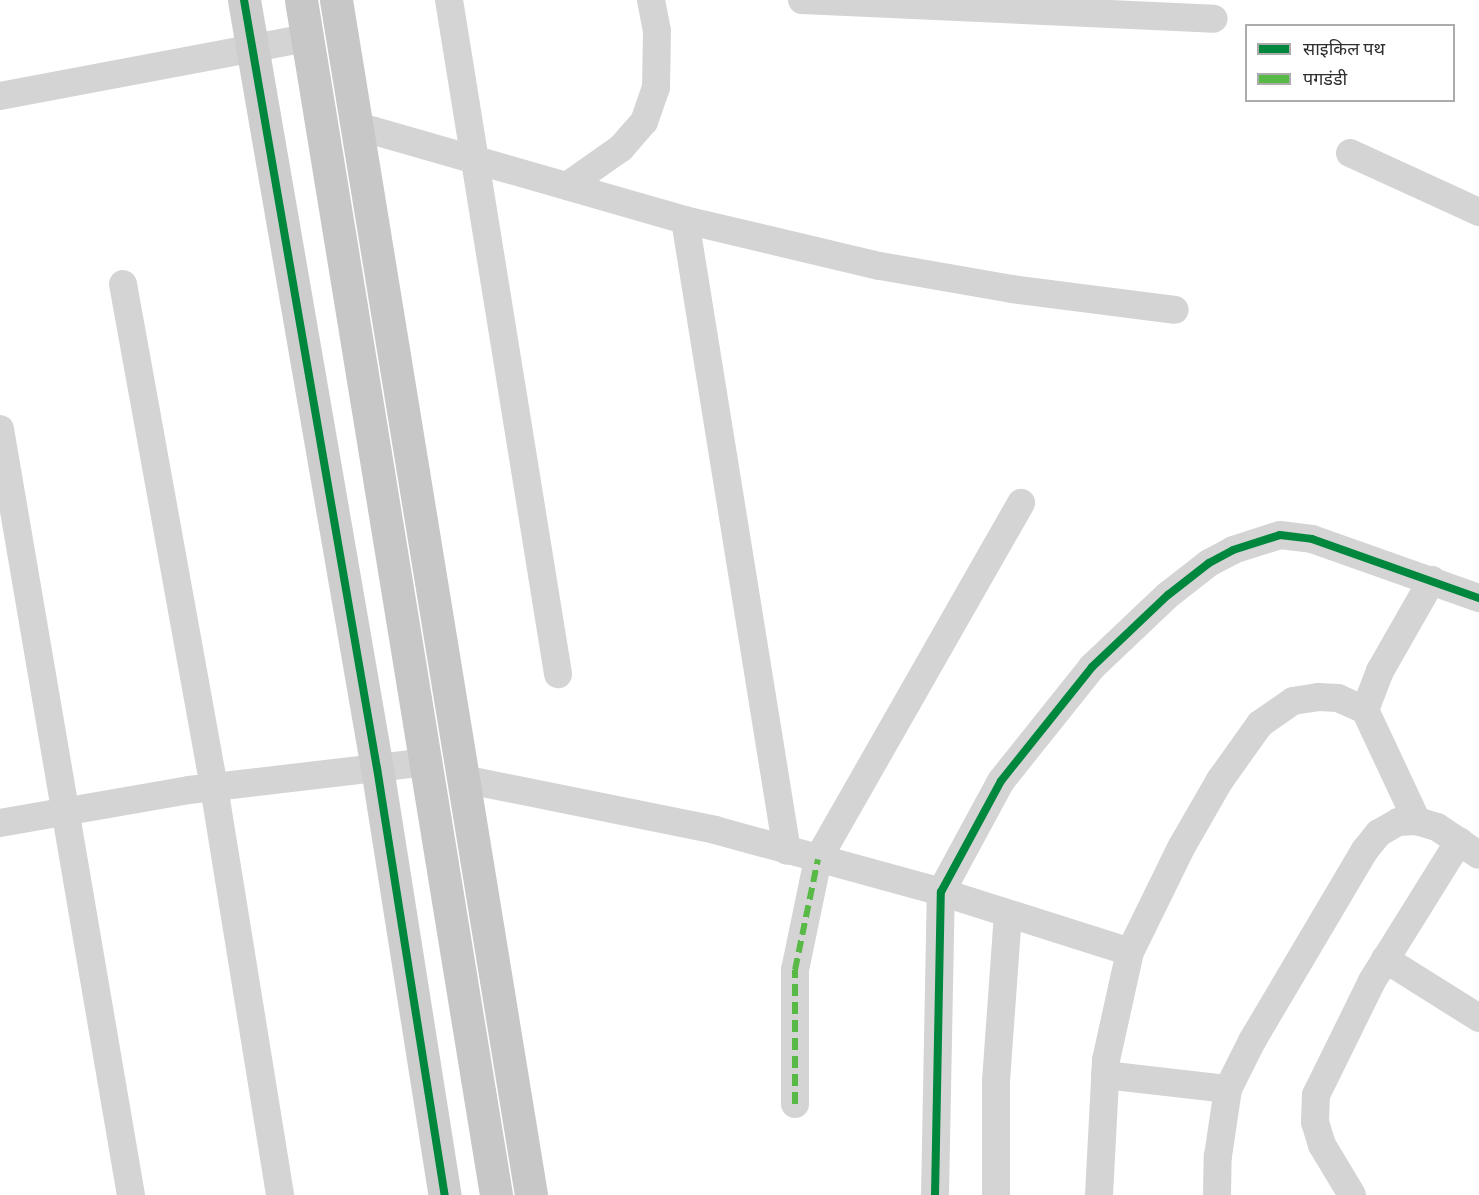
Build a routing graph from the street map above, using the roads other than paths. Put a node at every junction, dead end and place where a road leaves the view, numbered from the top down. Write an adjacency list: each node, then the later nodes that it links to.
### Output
1 (244, 0): 10 (street)
2 (301, 0): 9 (main road)
3 (336, 0): 12 (main road)
4 (449, 0): 14 (street)
5 (651, 0): 15 (street)
6 (802, 0): 7 (street)
7 (1024, 5): 8 (street)
8 (1214, 19)
9 (307, 38): 10 (street); 26 (main road)
10 (251, 48): 11 (street); 27 (street)
11 (0, 96)
12 (357, 126): 14 (street); 28 (main road)
13 (1350, 153): 16 (street)
14 (476, 159): 15 (street); 24 (street)
15 (567, 186): 17 (street)
16 (1479, 212)
17 (685, 220): 19 (street); 34 (street)
18 (123, 284): 29 (street)
19 (1175, 309)
20 (0, 429): 30 (street)
21 (1021, 503): 35 (street)
22 (1432, 580): 23 (street); 25 (street); 36 (street)
23 (1479, 598)
24 (558, 675)
25 (1365, 710): 31 (street); 38 (street)
26 (426, 762): 27 (street); 47 (main road)
27 (377, 768): 29 (street); 46 (street)
28 (463, 779): 34 (street); 48 (main road)
29 (213, 787): 30 (street); 45 (street)
30 (64, 812): 32 (street); 44 (street)
31 (1418, 821): 33 (street); 42 (street)
32 (0, 823)
33 (1469, 848): 39 (street)
34 (787, 851): 35 (street)
35 (818, 859): 36 (street); 43 (street)
36 (941, 892): 37 (street); 49 (street)
37 (1008, 914): 38 (street); 50 (street)
38 (1130, 952): 41 (street)
39 (1385, 959): 40 (street); 53 (street)
40 (1479, 1018)
41 (1105, 1075): 42 (street); 51 (street)
42 (1228, 1089): 52 (street)
43 (795, 1104)
44 (131, 1195)
45 (280, 1195)
46 (445, 1195)
47 (496, 1195)
48 (531, 1195)
49 (935, 1195)
50 (996, 1195)
51 (1099, 1195)
52 (1218, 1195)
53 (1352, 1195)

